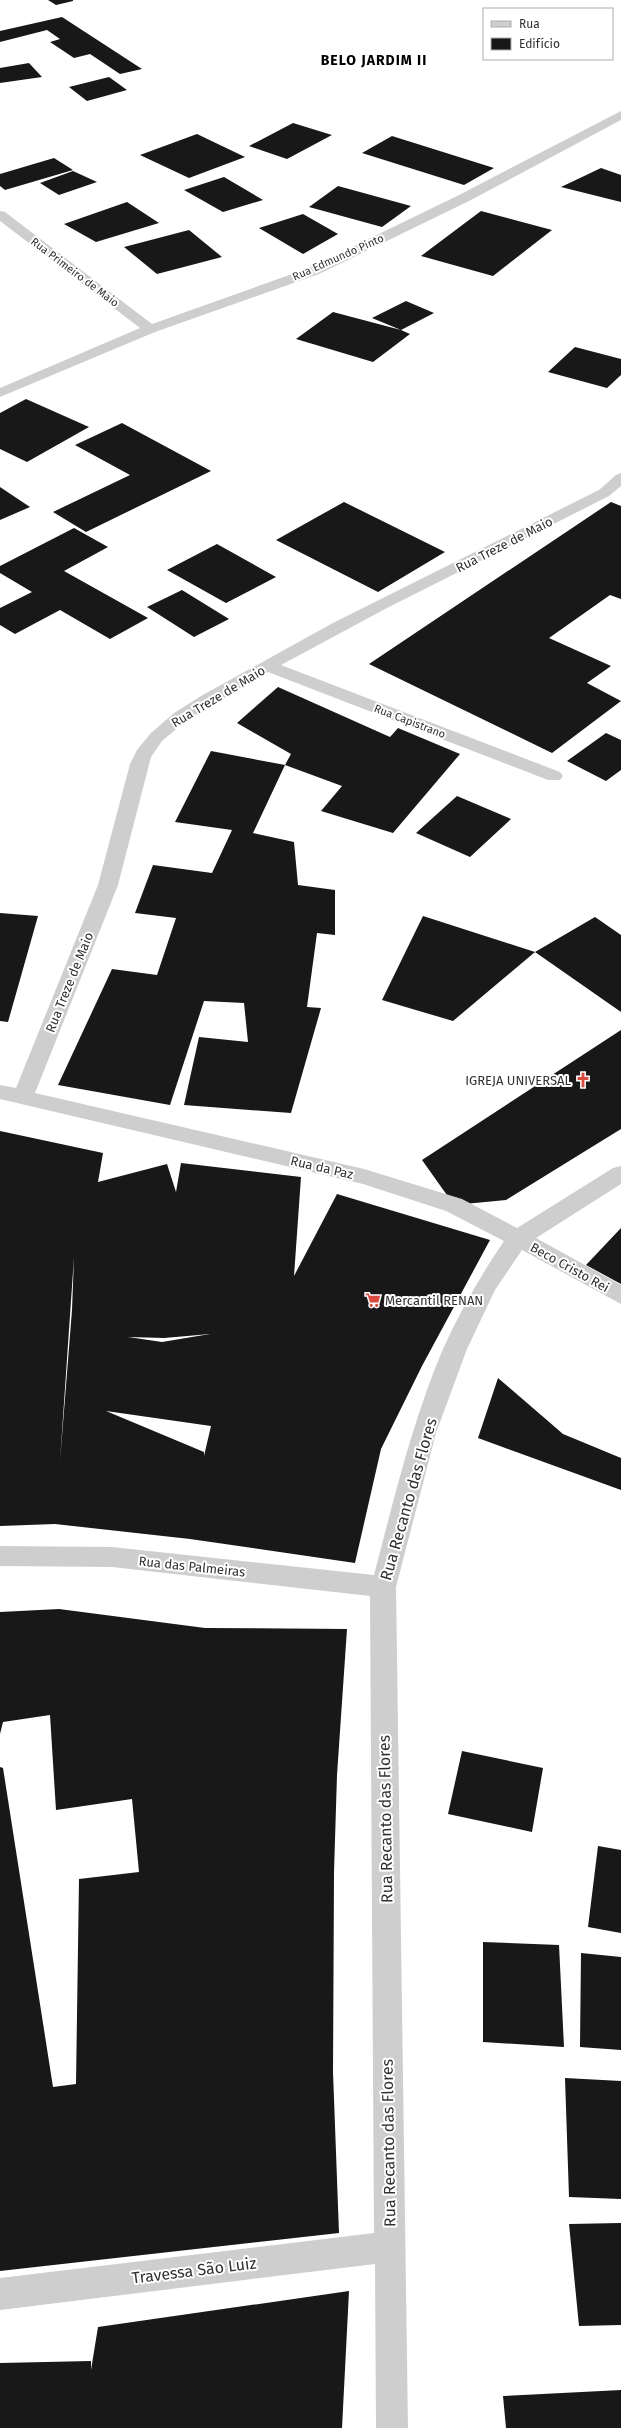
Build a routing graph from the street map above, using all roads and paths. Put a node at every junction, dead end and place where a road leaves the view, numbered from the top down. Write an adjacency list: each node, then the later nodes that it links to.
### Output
1 (621, 116): 3 (street, Rua Edmundo Pinto)
2 (0, 215): 3 (street, Rua Primeiro de Maio)
3 (150, 329): 4 (street, Rua Edmundo Pinto)
4 (0, 393)
5 (621, 478): 6 (street, Rua Treze de Maio)
6 (613, 495): 7 (street, Rua Treze de Maio)
7 (267, 666): 8 (street, Rua Capistrano); 10 (street, Rua Treze de Maio)
8 (554, 776)
9 (0, 1092): 10 (street, Rua da Paz)
10 (23, 1096): 12 (street, Rua da Paz)
11 (621, 1174): 12 (street)
12 (518, 1238): 13 (street, Beco Cristo Rei); 15 (street, Rua Recanto das Flores)
13 (621, 1295)
14 (0, 1556): 15 (street, Rua das Palmeiras)
15 (383, 1587): 16 (street, Rua Recanto das Flores)
16 (389, 2247): 17 (street, Travessa São Luiz); 18 (street, Rua Recanto das Flores)
17 (0, 2294)
18 (392, 2428)

